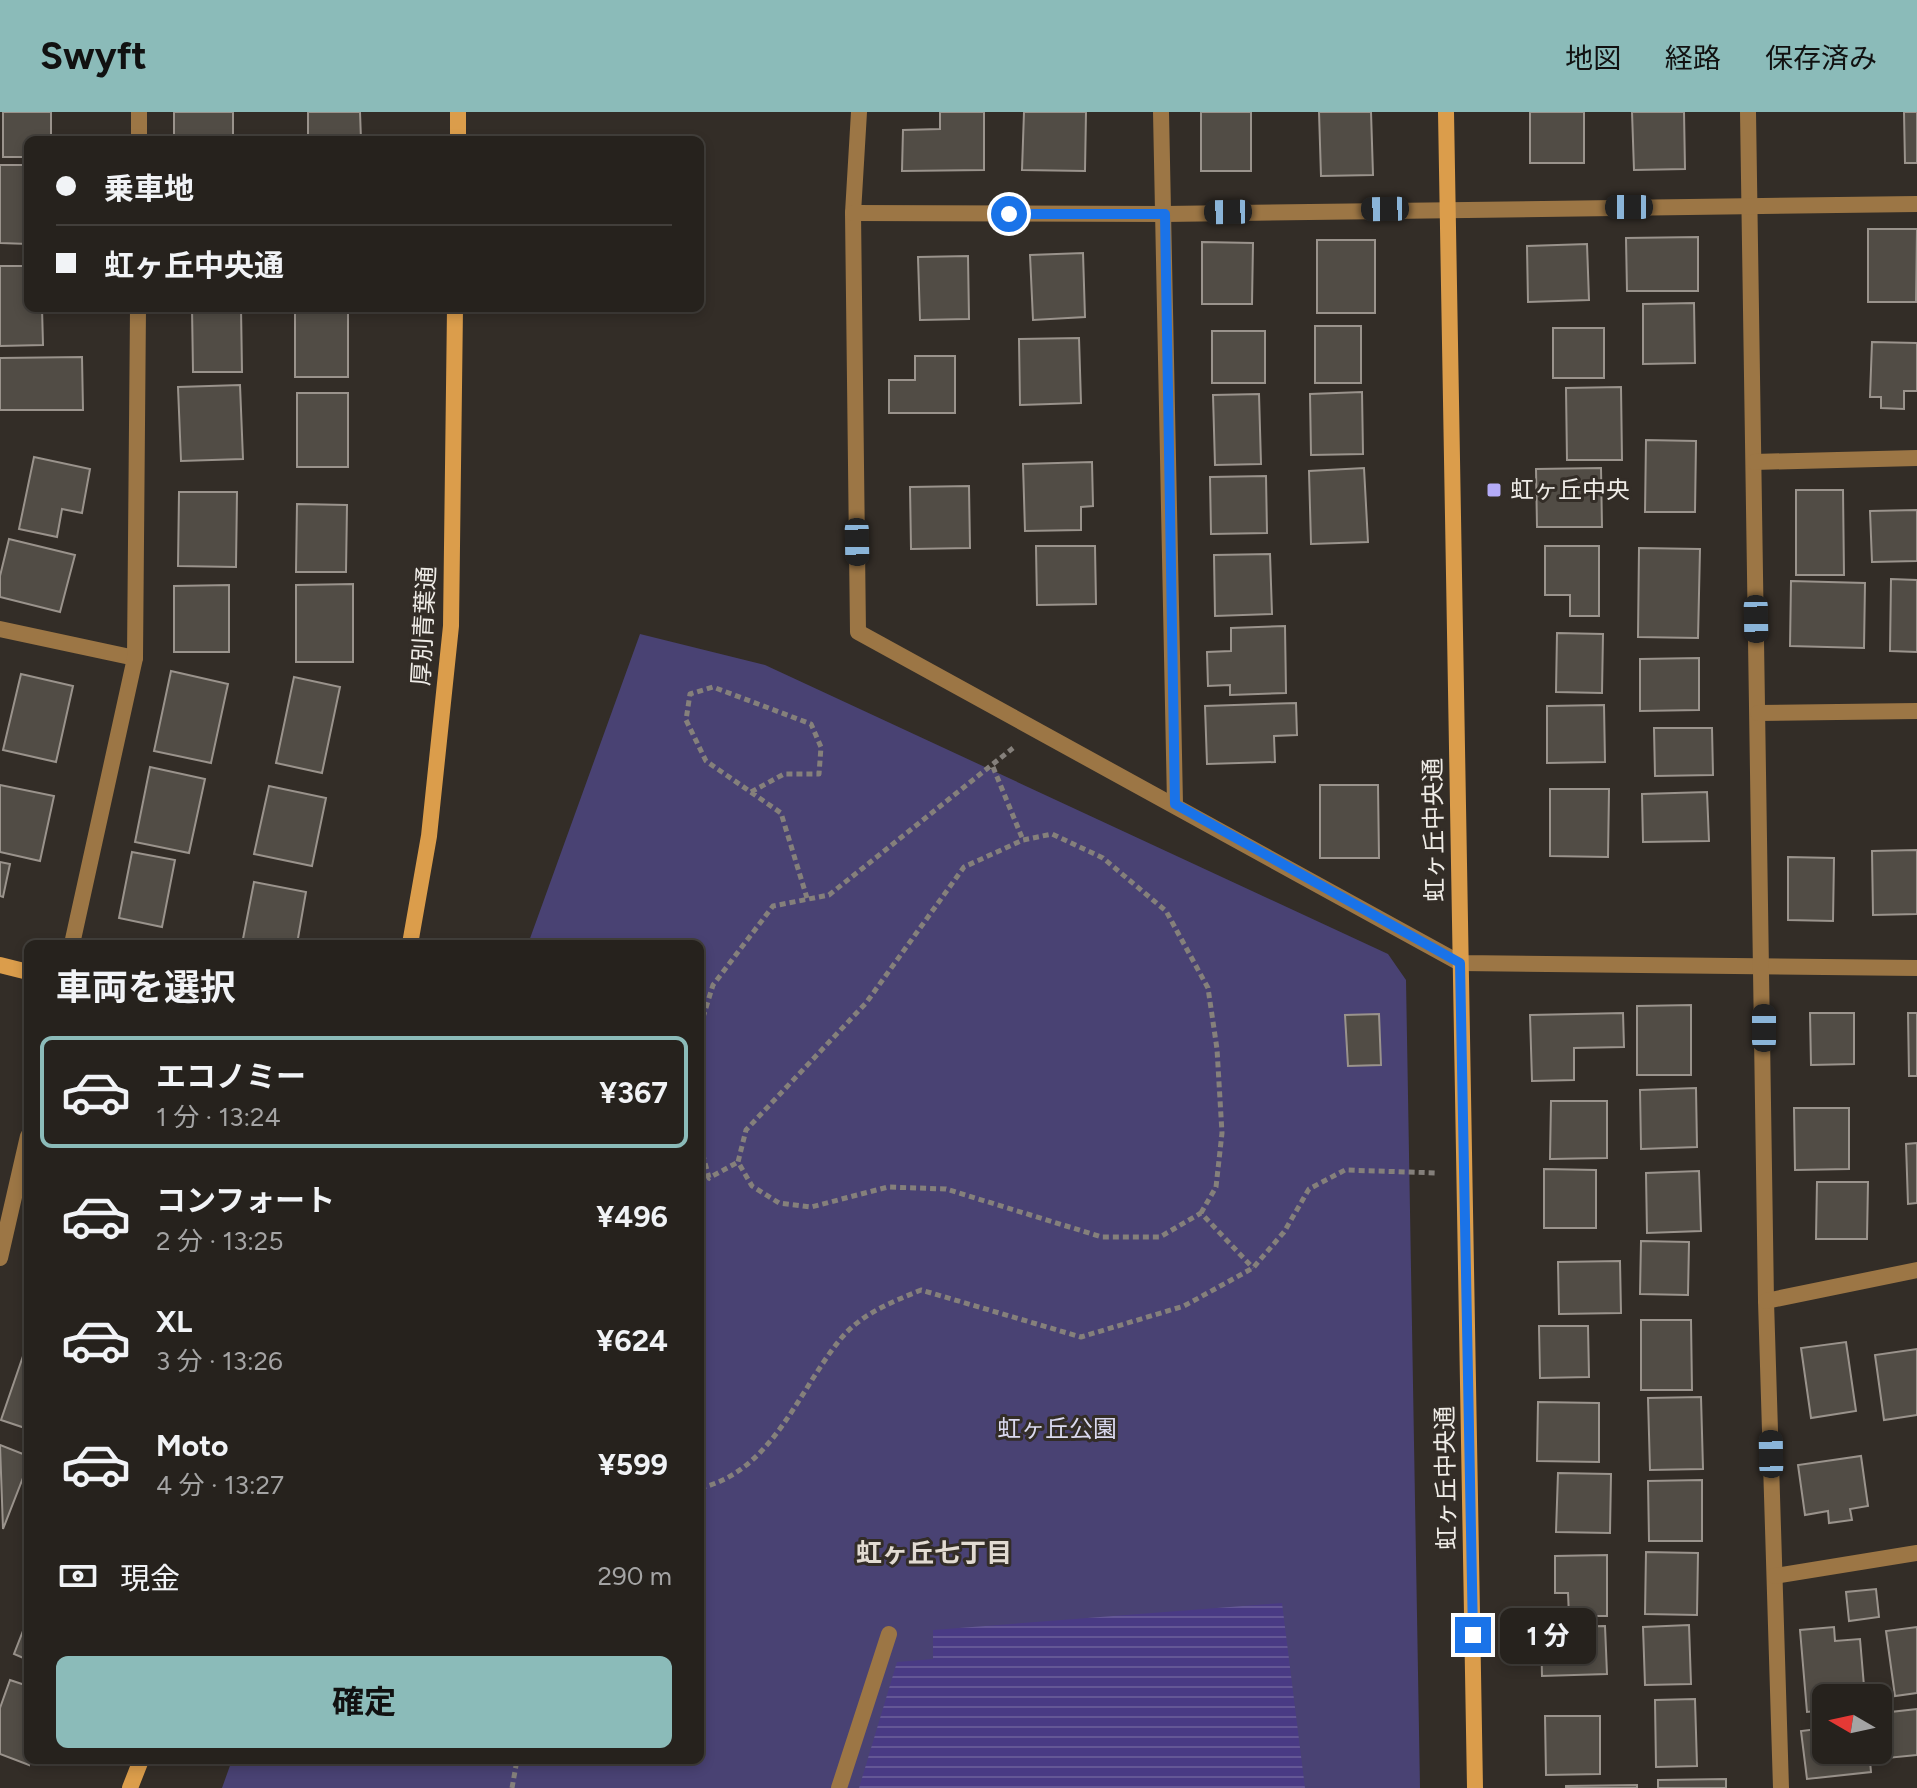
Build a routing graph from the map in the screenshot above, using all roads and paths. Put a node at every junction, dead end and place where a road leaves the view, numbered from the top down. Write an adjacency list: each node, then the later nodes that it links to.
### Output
1 (139, 112): 7 (street)
2 (458, 112): 8 (street)
3 (859, 112): 12 (street)
4 (1161, 112): 13 (street)
5 (1446, 112): 10 (street, 虹ヶ丘中央通)
6 (1748, 112): 11 (street)
7 (139, 136)
8 (458, 136)
9 (1917, 204): 11 (street)
10 (1447, 207): 11 (street); 13 (street); 30 (street, 虹ヶ丘中央通)
11 (1750, 207): 17 (street)
12 (853, 213): 13 (street); 22 (street)
13 (1165, 214): 25 (street)
14 (138, 312): 19 (street)
15 (455, 312): 29 (street, 厚別青葉通)
16 (1917, 458): 17 (street)
17 (1754, 462): 21 (street)
18 (0, 629): 19 (street)
19 (135, 658): 28 (street)
20 (1917, 711): 21 (street)
21 (1758, 713): 32 (street)
22 (1034, 729): 23 (path); 25 (street)
23 (993, 767): 26 (path); 27 (path)
24 (751, 792): 24 (path); 27 (path)
25 (1175, 804): 30 (street)
26 (1023, 840): 38 (path); 42 (path)
27 (807, 898): 35 (path)
28 (73, 940)
29 (411, 940)
30 (1460, 963): 32 (street); 39 (street, 虹ヶ丘中央通)
31 (0, 965): 34 (street)
32 (1764, 967): 33 (street); 46 (street)
33 (1917, 968)
34 (24, 971)
35 (704, 1014)
36 (24, 1153): 43 (street)
37 (704, 1159): 40 (path)
38 (738, 1162): 40 (path); 42 (path)
39 (1465, 1174): 44 (path); 56 (street, 虹ヶ丘中央通)
40 (709, 1178): 41 (path)
41 (704, 1182)
42 (1201, 1213): 44 (path)
43 (0, 1258)
44 (1253, 1268): 47 (path)
45 (1917, 1270): 46 (street)
46 (1766, 1301): 49 (street)
47 (704, 1487)
48 (1917, 1553): 49 (street)
49 (1775, 1576): 57 (street)
50 (889, 1634): 55 (street)
51 (139, 1764): 53 (street)
52 (516, 1764): 54 (path)
53 (130, 1788)
54 (512, 1788)
55 (839, 1788)
56 (1475, 1788)
57 (1781, 1788)

